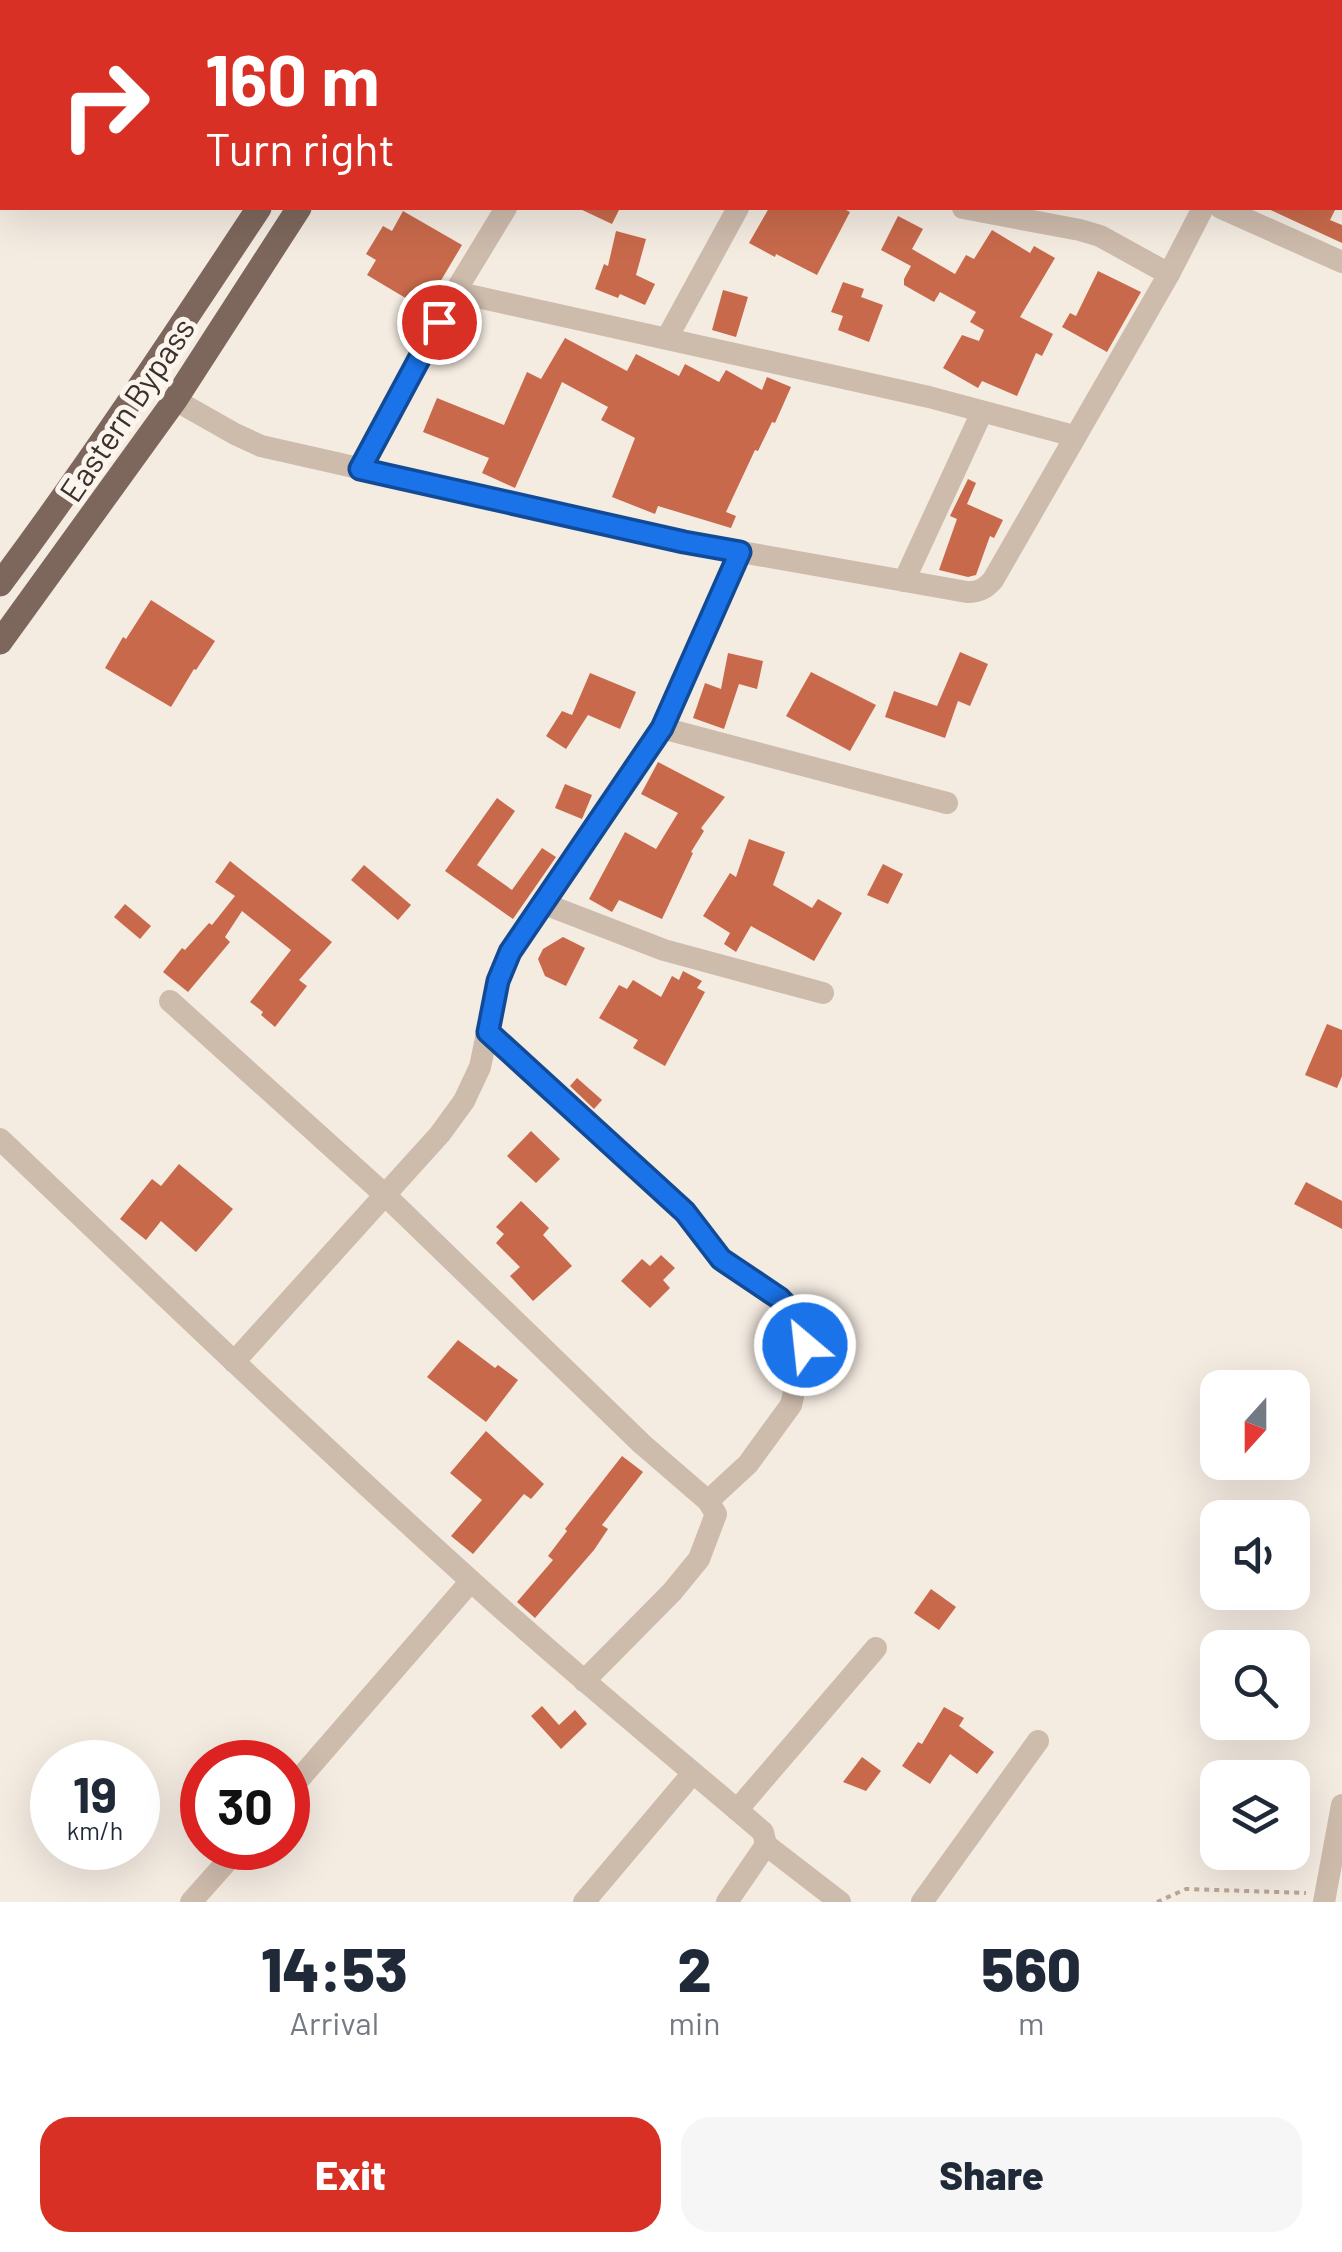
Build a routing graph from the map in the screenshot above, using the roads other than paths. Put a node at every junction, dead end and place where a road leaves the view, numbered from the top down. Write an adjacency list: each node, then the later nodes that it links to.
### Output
1 (257, 210): 18 (main road, Eastern Bypass)
2 (297, 210): 12 (main road, Eastern Bypass)
3 (505, 210): 10 (street)
4 (737, 210): 11 (street)
5 (973, 210): 9 (street)
6 (1203, 210): 9 (street)
7 (1225, 210): 8 (street)
8 (1342, 262)
9 (1169, 274): 14 (street)
10 (455, 292): 11 (street); 15 (street)
11 (668, 338): 13 (street)
12 (175, 400): 15 (street); 19 (main road, Eastern Bypass)
13 (982, 412): 14 (street); 17 (street)
14 (1074, 436): 17 (street)
15 (360, 469): 16 (street)
16 (740, 552): 17 (street); 20 (street)
17 (904, 581)
18 (0, 584)
19 (0, 642)
20 (662, 728): 21 (street); 22 (street)
21 (946, 803)
22 (542, 903): 23 (street); 25 (street)
23 (822, 993)
24 (170, 1001): 27 (street)
25 (488, 1032): 27 (street); 29 (street)
26 (0, 1139): 28 (street)
27 (385, 1195): 28 (street); 29 (street)
28 (234, 1362): 30 (street)
29 (708, 1501): 32 (street)
30 (471, 1582): 32 (street); 34 (street)
31 (876, 1648): 37 (street)
32 (584, 1681): 35 (street)
33 (1038, 1742): 45 (street)
34 (310, 1767)
35 (693, 1772): 37 (street); 42 (street)
36 (1342, 1805): 40 (street)
37 (737, 1810): 38 (street)
38 (766, 1845): 43 (street); 44 (street)
39 (219, 1870): 41 (street)
40 (1325, 1898)
41 (191, 1902)
42 (584, 1902)
43 (727, 1902)
44 (840, 1902)
45 (922, 1902)

